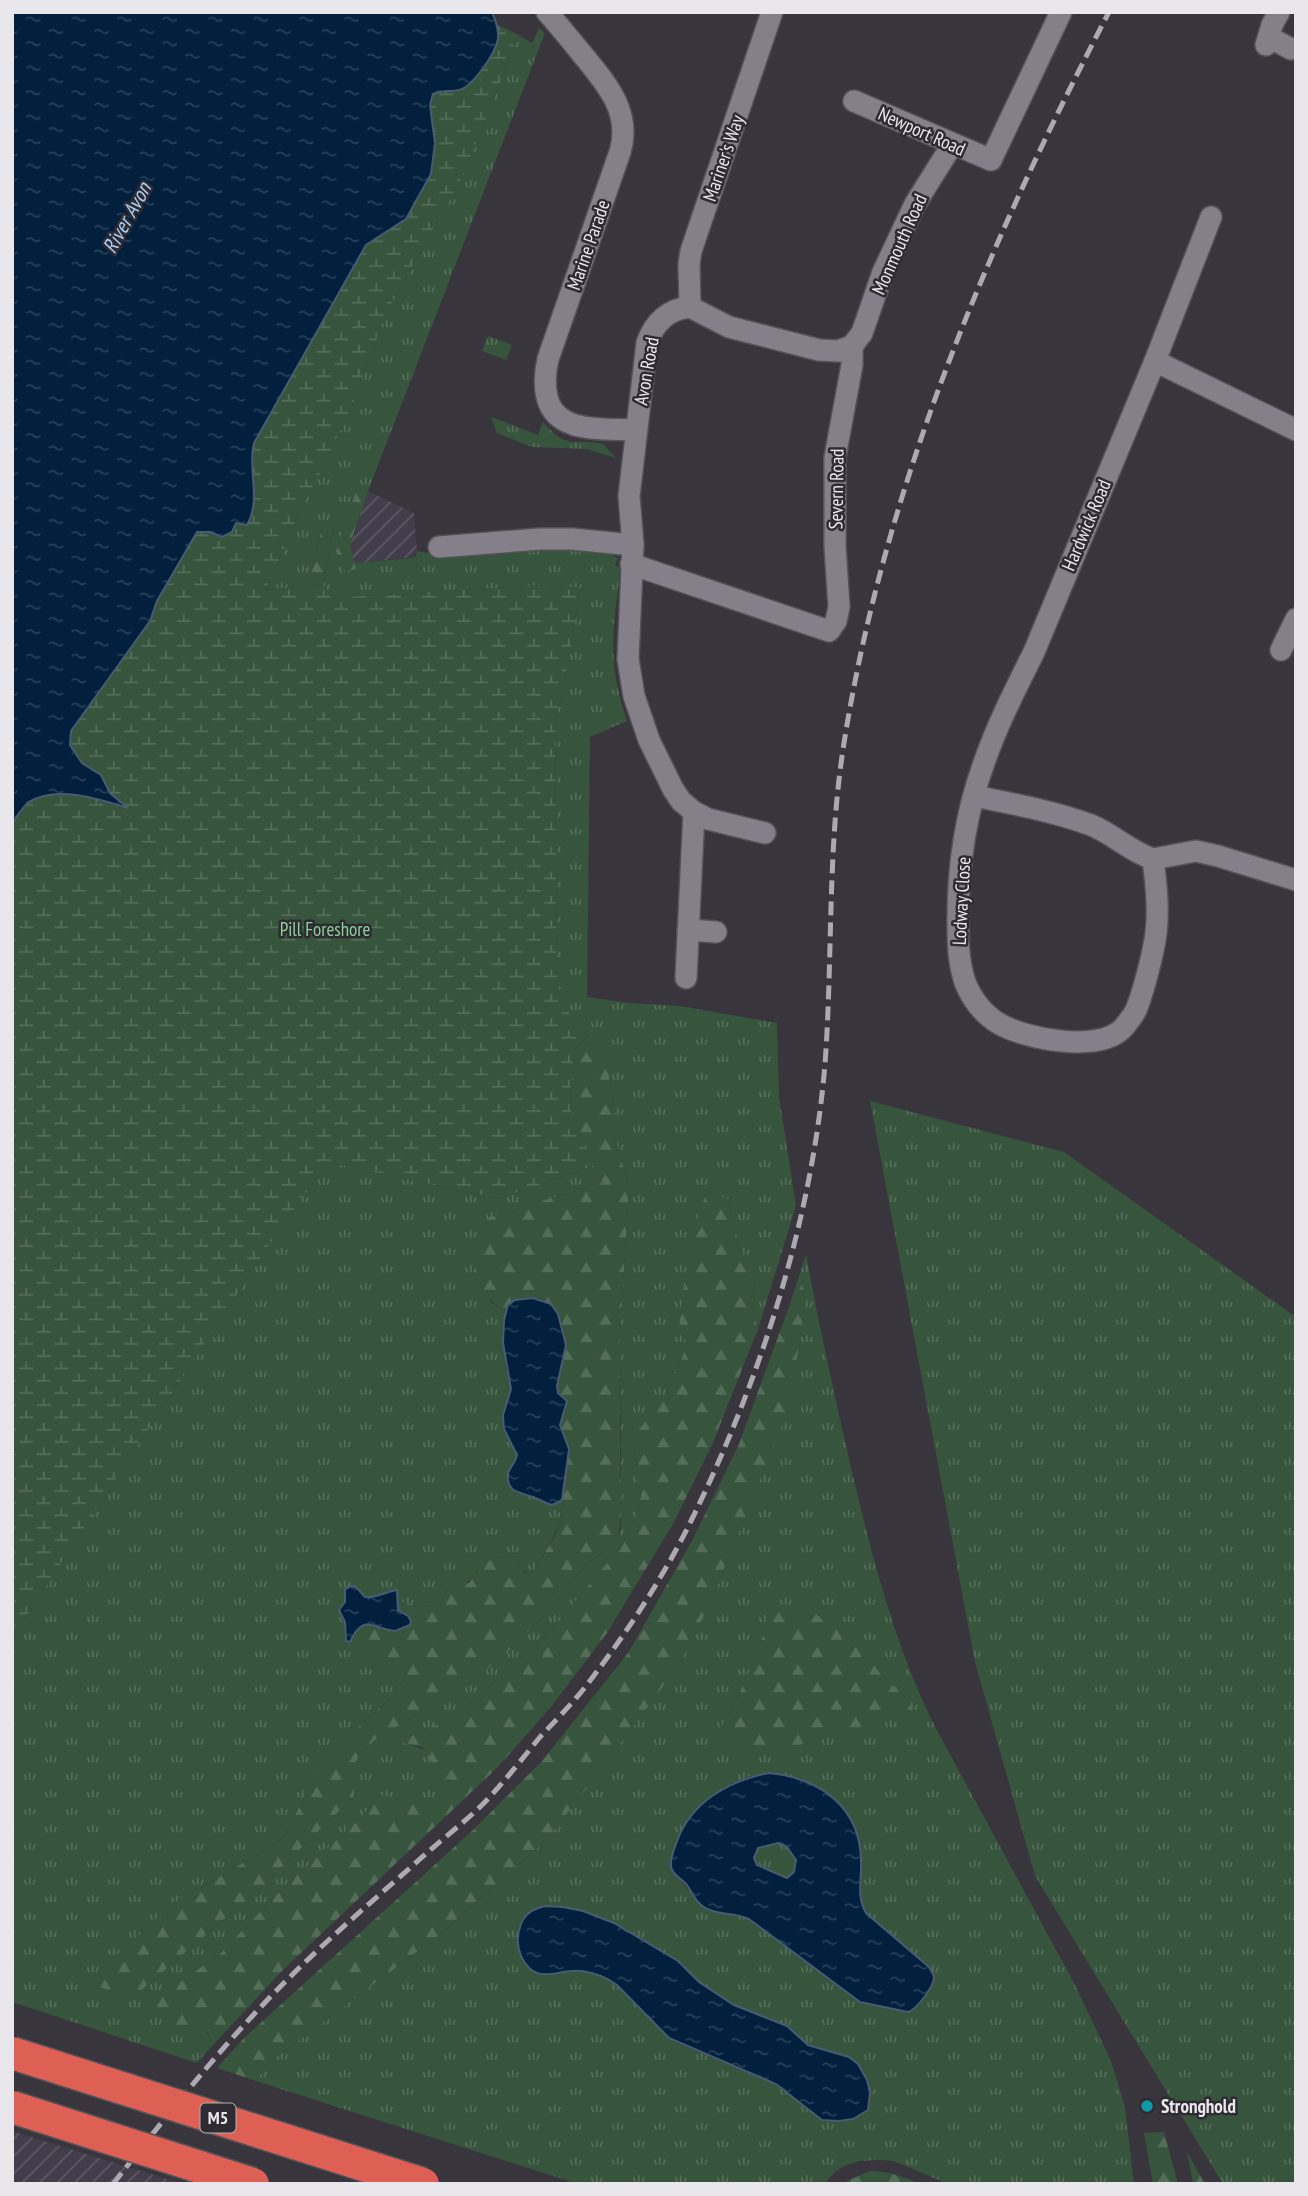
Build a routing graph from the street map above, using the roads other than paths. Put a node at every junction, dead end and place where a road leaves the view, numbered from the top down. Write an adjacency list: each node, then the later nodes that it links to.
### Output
1 (547, 12): 12 (street, Marine Parade)
2 (772, 12): 9 (street, Mariner's Way)
3 (1061, 12): 7 (street, Newport Road)
4 (1279, 12): 5 (street)
5 (1291, 49)
6 (854, 101): 7 (street, Newport Road)
7 (952, 145): 10 (street, Monmouth Road)
8 (1211, 217): 11 (street, Hardwick Road)
9 (690, 307): 10 (street); 12 (street, Avon Road)
10 (852, 346): 15 (street, Severn Road)
11 (1155, 361): 13 (street); 18 (street, Hardwick Road)
12 (636, 430): 15 (street, Avon Road)
13 (1296, 430)
14 (439, 547): 15 (street)
15 (632, 554): 20 (street, Avon Road)
16 (1296, 619): 17 (street)
17 (1281, 650)
18 (1016, 688): 19 (street, Lodway Close)
19 (974, 796): 22 (street); 22 (street, Lodway Close)
20 (694, 812): 21 (street, Avon Road); 24 (street)
21 (765, 833)
22 (1153, 859): 23 (street)
23 (1296, 880)
24 (688, 930): 25 (street); 26 (street)
25 (716, 932)
26 (686, 978)
27 (12, 2053): 30 (highway, M5, bridge)
28 (12, 2106): 29 (highway, bridge)
29 (253, 2184)
30 (423, 2184)

